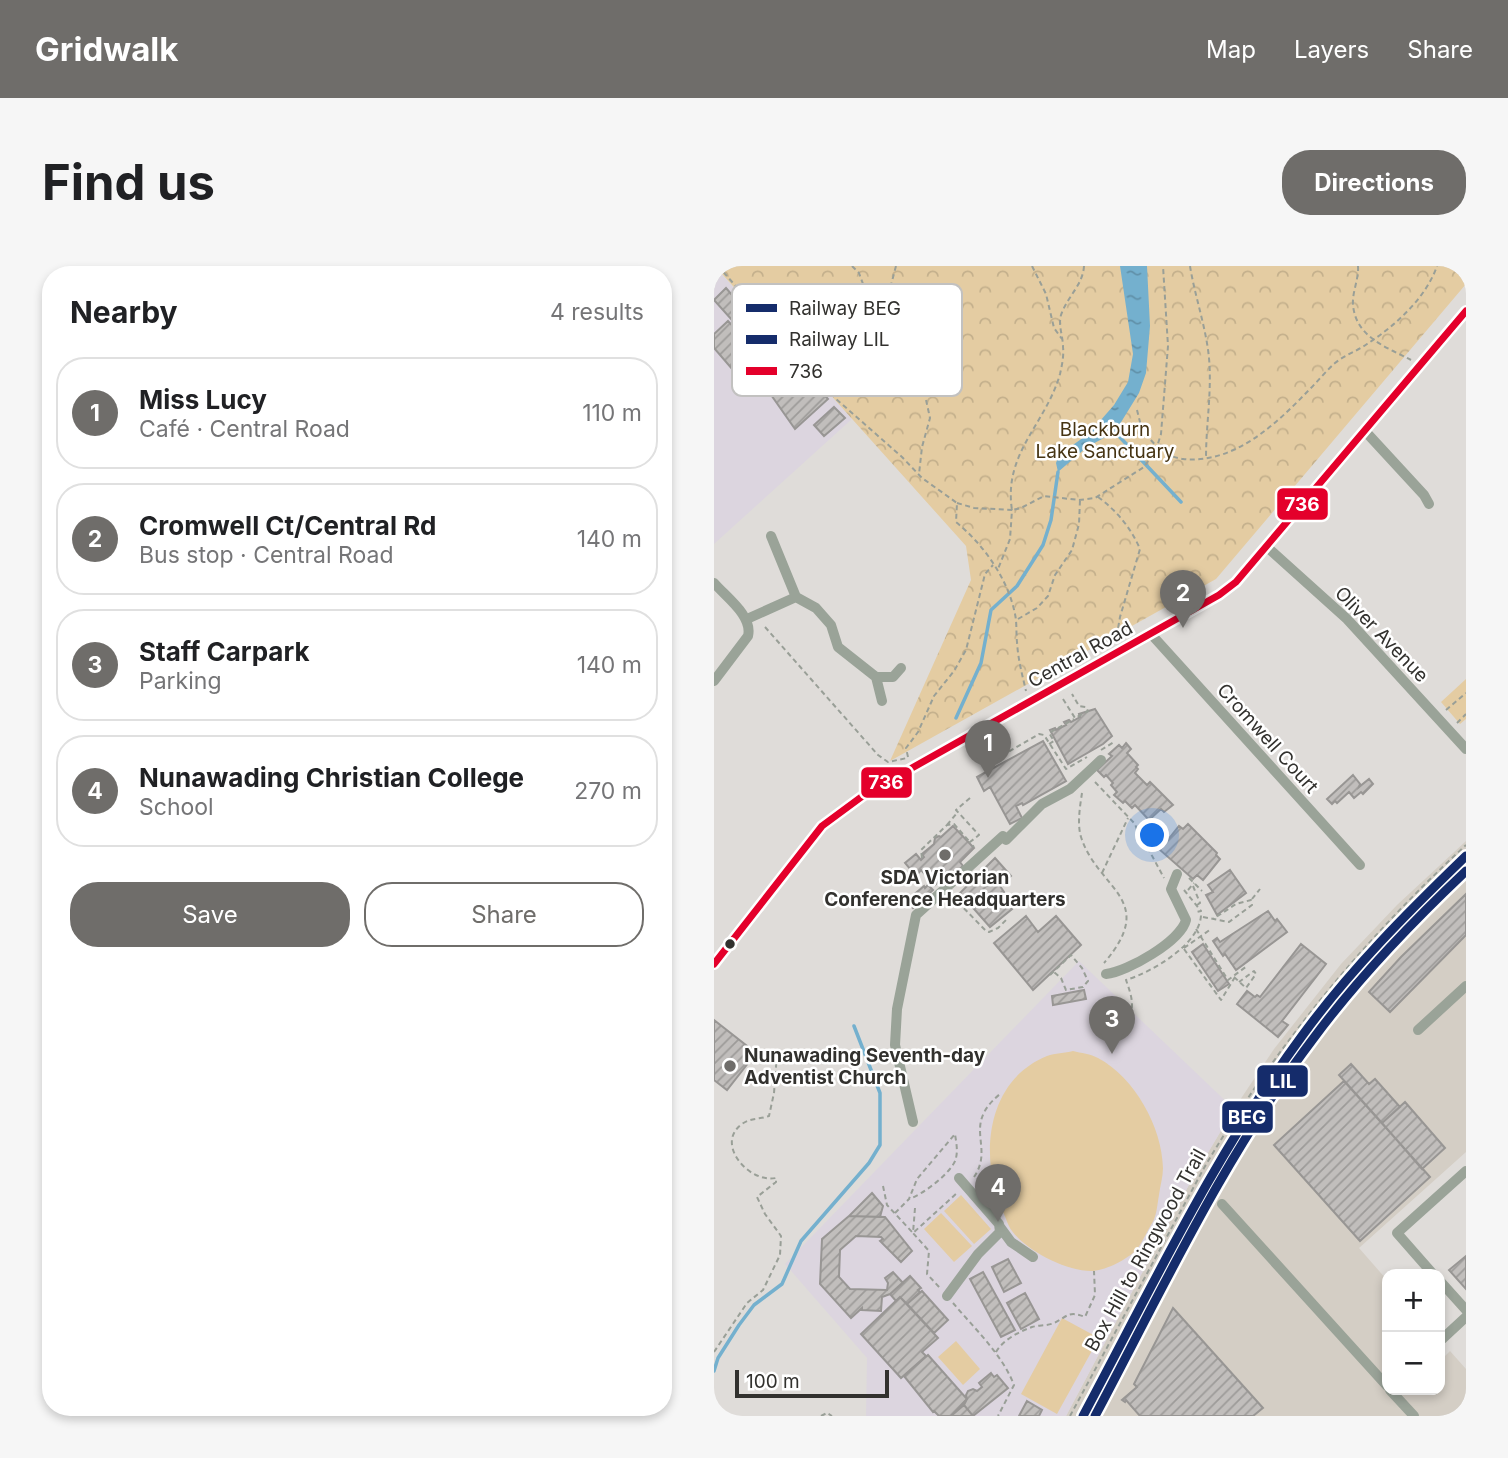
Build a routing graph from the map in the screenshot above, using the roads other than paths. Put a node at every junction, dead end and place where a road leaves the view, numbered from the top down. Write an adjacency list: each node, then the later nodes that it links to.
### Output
1 (1466, 311): 2 (street, Central Road)
2 (1365, 431): 3 (street); 5 (street, Central Road)
3 (1429, 504)
4 (771, 536): 7 (street)
5 (1267, 547): 9 (street, Central Road); 14 (street, Oliver Avenue)
6 (714, 583): 8 (street)
7 (796, 597): 8 (street); 11 (street)
8 (747, 619): 12 (street)
9 (1151, 634): 16 (street, Cromwell Court); 18 (street, Central Road)
10 (901, 668): 11 (street)
11 (876, 677): 13 (street)
12 (714, 681)
13 (882, 701)
14 (1466, 750)
15 (1101, 760): 22 (street)
16 (1360, 865)
17 (1177, 874): 19 (street)
18 (714, 964)
19 (1104, 969)
20 (1466, 986): 21 (street)
21 (1418, 1030)
22 (913, 1122)
23 (1464, 1174): 28 (street)
24 (962, 1182): 26 (street)
25 (1222, 1205): 34 (street)
26 (1000, 1227): 27 (street); 30 (street)
27 (1032, 1258)
28 (1429, 1269)
29 (1445, 1287): 31 (street)
30 (947, 1296)
31 (1466, 1310)
32 (1466, 1317): 33 (street)
33 (1445, 1336)
34 (1382, 1380)
35 (1395, 1395): 36 (street)
36 (1414, 1416)

